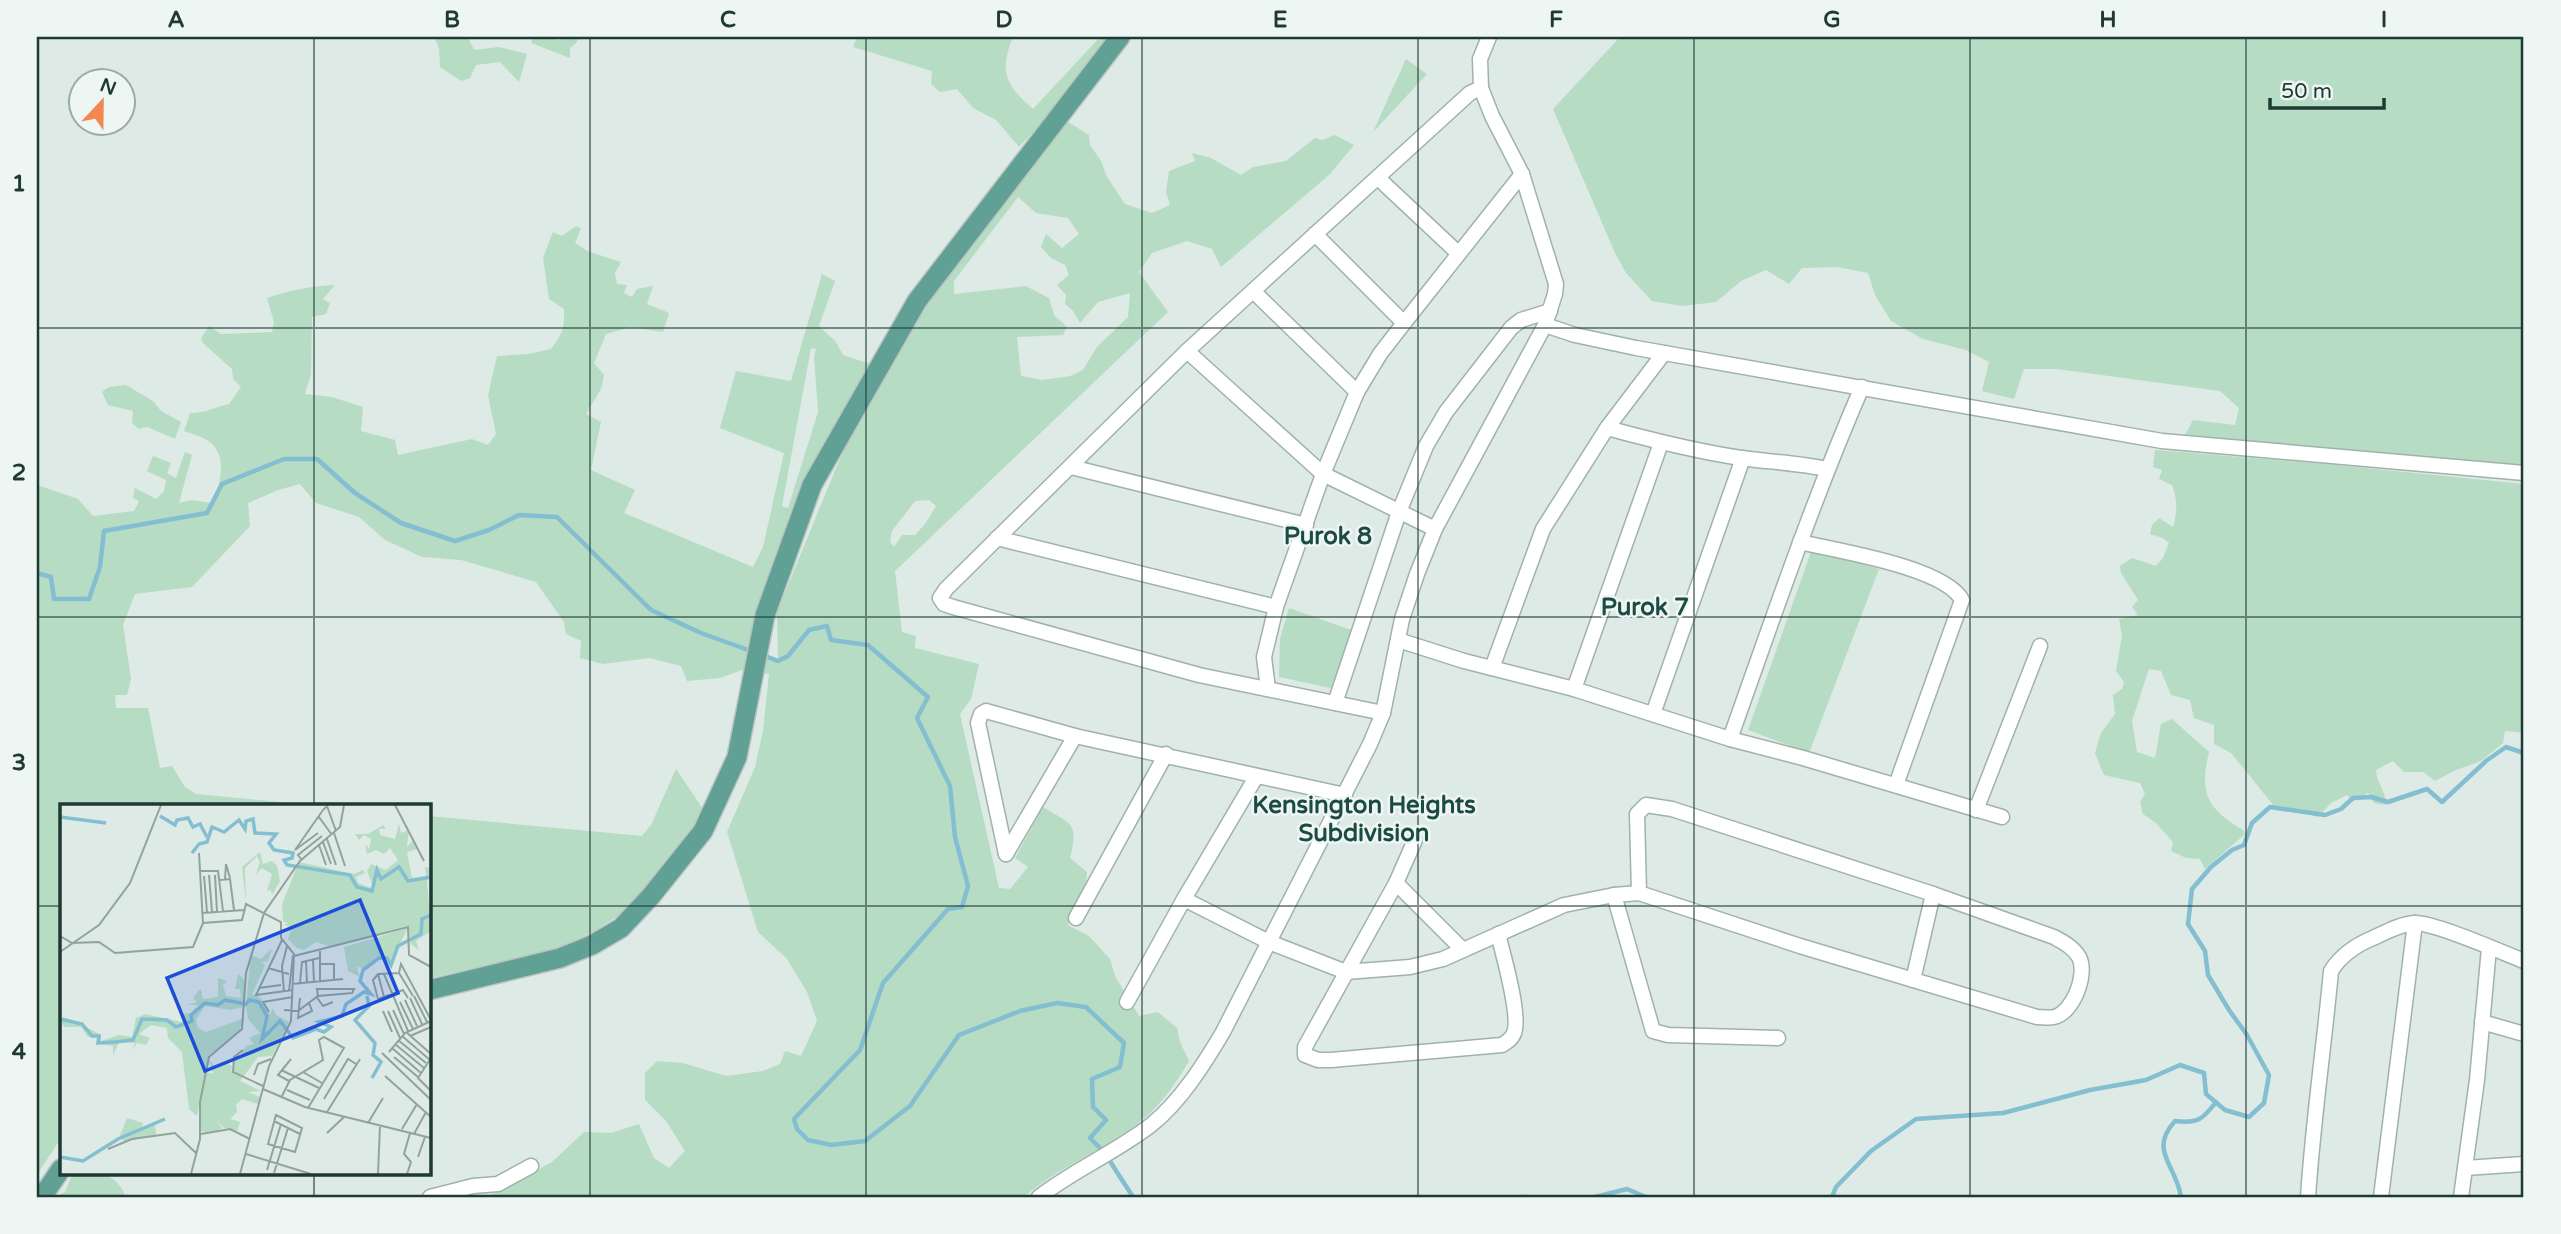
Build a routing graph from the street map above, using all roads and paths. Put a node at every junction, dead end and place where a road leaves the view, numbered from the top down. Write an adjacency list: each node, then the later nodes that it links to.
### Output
1 (1120, 37): 60 (main road)
2 (1489, 37): 3 (street)
3 (1481, 88): 4 (street); 5 (street)
4 (1522, 174): 7 (street); 9 (street)
5 (1378, 178): 6 (street); 7 (street)
6 (1315, 234): 8 (street); 10 (street)
7 (1458, 253): 10 (street)
8 (1253, 291): 12 (street); 15 (street)
9 (1550, 311): 11 (street); 23 (street)
10 (1404, 323): 15 (street)
11 (1545, 325): 13 (street); 25 (street)
12 (1187, 351): 19 (street); 22 (street)
13 (1664, 353): 14 (street); 16 (street)
14 (1862, 387): 20 (street); 21 (street)
15 (1357, 393): 22 (street)
16 (1607, 428): 17 (street); 31 (street)
17 (1661, 443): 18 (street); 33 (street)
18 (1743, 458): 20 (street); 36 (street)
19 (1072, 467): 24 (street); 26 (street)
20 (1827, 469): 27 (street)
21 (2524, 473)
22 (1323, 474): 23 (street); 24 (street)
23 (1399, 512): 25 (street); 34 (street)
24 (1306, 525): 28 (street)
25 (1436, 529): 29 (street)
26 (997, 538): 28 (street); 32 (street)
27 (1800, 542): 38 (street); 41 (street)
28 (1276, 607): 32 (street)
29 (1398, 640): 31 (street); 35 (street)
30 (2040, 646): 43 (street)
31 (1492, 668): 33 (street)
32 (1268, 689): 34 (street)
33 (1574, 689): 36 (street)
34 (1335, 703): 35 (street)
35 (1383, 713): 42 (street)
36 (1653, 713): 38 (street)
37 (1075, 736): 37 (street); 39 (street)
38 (1730, 740): 41 (street)
39 (1166, 754): 40 (street); 51 (street)
40 (1256, 777): 42 (street); 50 (street)
41 (1896, 785): 43 (street)
42 (1345, 795): 54 (street)
43 (1976, 810): 44 (street)
44 (2002, 817)
45 (1415, 839): 46 (street)
46 (1396, 883): 56 (street); 58 (street)
47 (1639, 893): 48 (street); 49 (street); 59 (street)
48 (1614, 894): 53 (street); 64 (street)
49 (1933, 894): 59 (street); 59 (street)
50 (1184, 900): 54 (street); 61 (street)
51 (1076, 918)
52 (2415, 923): 55 (street); 74 (street); 75 (street)
53 (1498, 934): 56 (street); 58 (street)
54 (1269, 943): 58 (street); 73 (street)
55 (2488, 948): 57 (street); 62 (street)
56 (1463, 950): 58 (street)
57 (2524, 961)
58 (1346, 972)
59 (1913, 980)
60 (430, 989)
61 (1127, 1002)
62 (2482, 1022): 63 (street); 67 (street)
63 (2524, 1034)
64 (1778, 1038)
65 (2524, 1164): 67 (street)
66 (531, 1166): 69 (street)
67 (2465, 1168): 76 (street)
68 (60, 1170): 70 (main road)
69 (487, 1185): 71 (street); 72 (street)
70 (42, 1197)
71 (430, 1197)
72 (475, 1197)
73 (1039, 1197)
74 (2308, 1197)
75 (2381, 1197)
76 (2462, 1197)

